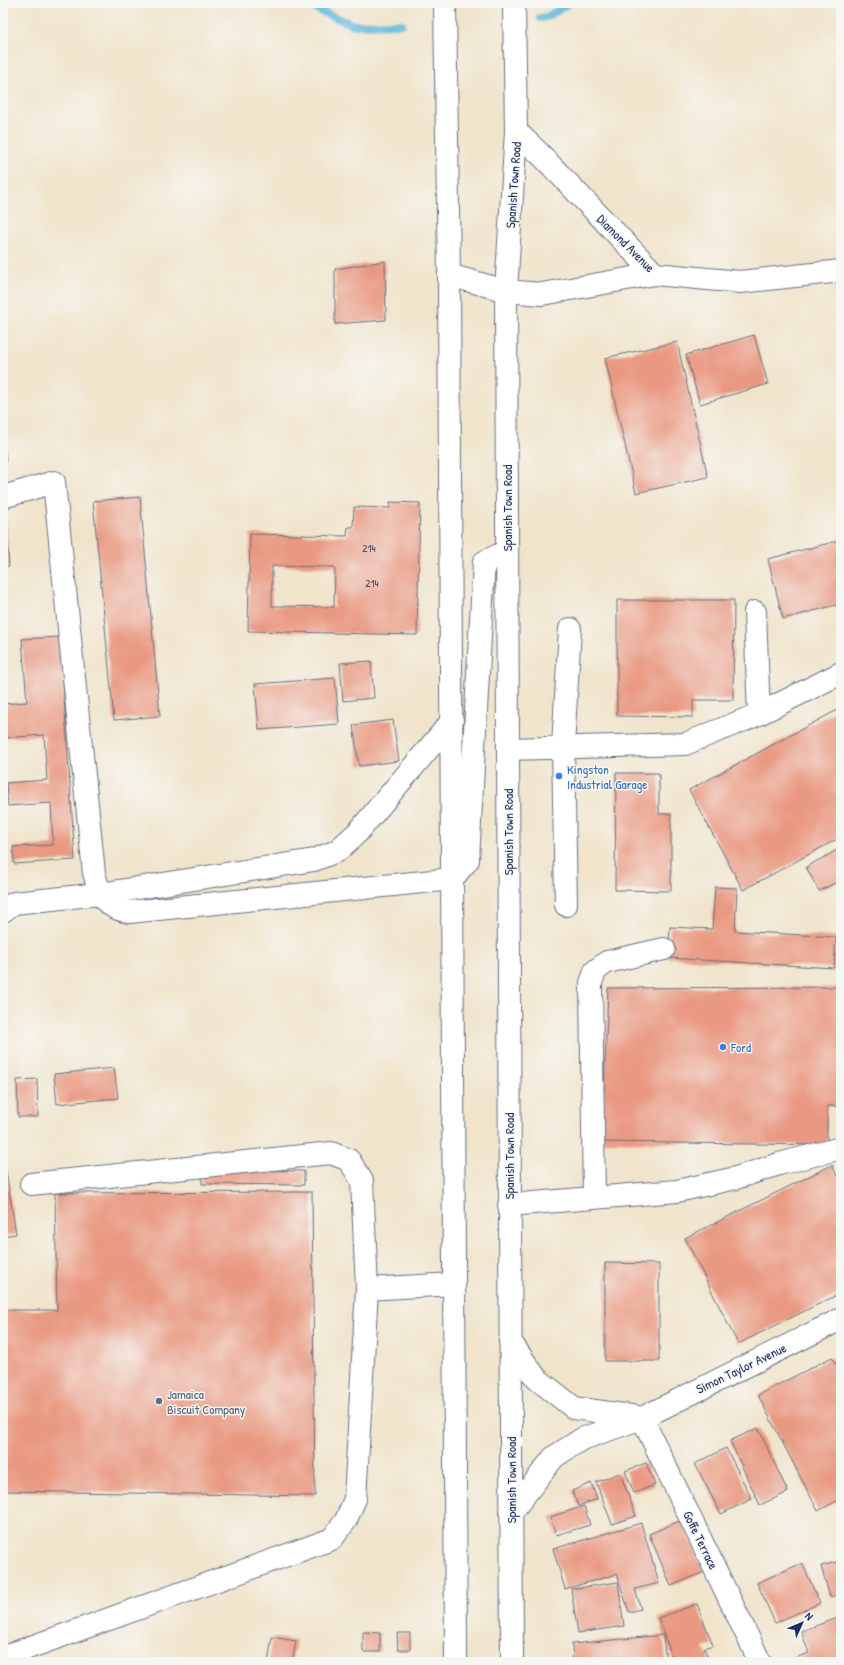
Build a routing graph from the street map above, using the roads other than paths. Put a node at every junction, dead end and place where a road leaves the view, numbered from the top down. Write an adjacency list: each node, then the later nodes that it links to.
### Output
1 (445, 3): 6 (main road)
2 (514, 3): 3 (main road, Spanish Town Road)
3 (516, 131): 5 (main road, Diamond Avenue); 7 (main road, Spanish Town Road)
4 (841, 271): 5 (main road, Diamond Avenue)
5 (654, 274): 7 (main road)
6 (449, 275): 7 (main road); 14 (main road)
7 (506, 291): 9 (main road, Spanish Town Road)
8 (3, 497): 18 (main road)
9 (507, 551): 16 (main road, Spanish Town Road); 17 (main road)
10 (755, 612): 13 (main road)
11 (570, 629): 15 (main road)
12 (841, 673): 13 (main road)
13 (759, 714): 15 (main road)
14 (452, 721): 17 (main road); 18 (main road)
15 (563, 747): 16 (main road); 19 (main road)
16 (508, 749): 25 (main road, Spanish Town Road)
17 (452, 879): 18 (main road); 26 (main road)
18 (100, 894): 20 (main road)
19 (566, 905)
20 (3, 911)
21 (664, 949): 24 (main road)
22 (841, 1148): 24 (main road)
23 (31, 1184): 27 (main road)
24 (594, 1198): 25 (main road)
25 (510, 1205): 29 (main road, Spanish Town Road)
26 (454, 1284): 27 (main road); 33 (main road)
27 (367, 1289): 32 (main road)
28 (841, 1319): 30 (main road, Simon Taylor Avenue)
29 (510, 1341): 30 (main road); 31 (main road, Spanish Town Road)
30 (642, 1418): 31 (main road, Simon Taylor Avenue); 35 (main road, Goffe Terrace)
31 (511, 1514): 34 (main road, Spanish Town Road)
32 (3, 1657)
33 (456, 1662)
34 (512, 1662)
35 (760, 1662)

